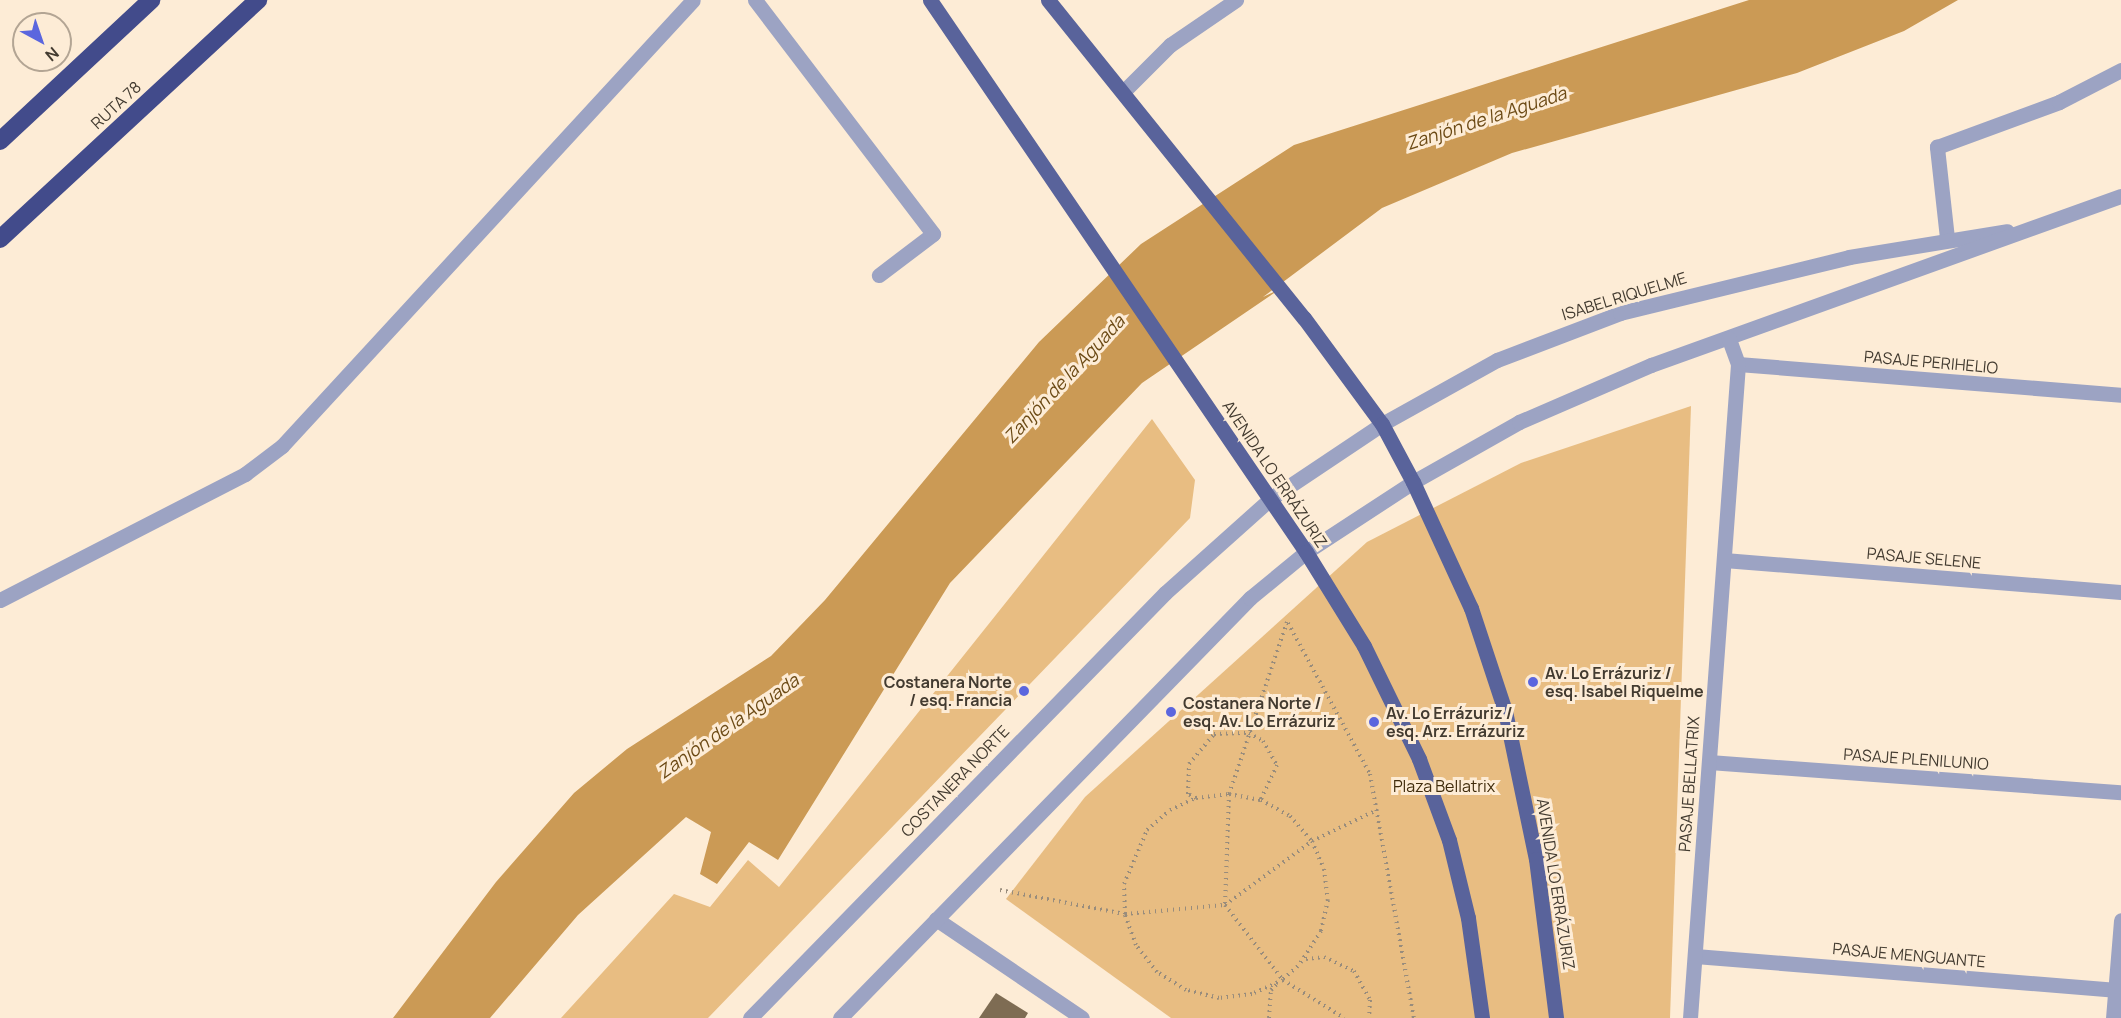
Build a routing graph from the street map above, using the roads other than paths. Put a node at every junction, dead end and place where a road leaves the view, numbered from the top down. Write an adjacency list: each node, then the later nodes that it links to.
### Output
1 (151, 0): 10 (highway)
2 (258, 0): 14 (highway, RUTA 78)
3 (693, 0): 25 (street)
4 (755, 0): 15 (street)
5 (930, 0): 21 (main road, AVENIDA LO ERRÁZURIZ)
6 (1048, 0): 9 (main road, AVENIDA LO ERRÁZURIZ)
7 (1236, 0): 9 (street)
8 (2121, 70): 13 (street)
9 (1125, 90): 19 (main road, AVENIDA LO ERRÁZURIZ)
10 (0, 141)
11 (2121, 196): 12 (street, ISABEL RIQUELME)
12 (2028, 229): 13 (street, ISABEL RIQUELME); 16 (street, ISABEL RIQUELME)
13 (1947, 238): 19 (street, ISABEL RIQUELME)
14 (0, 239)
15 (879, 275)
16 (1729, 339): 17 (street, PASAJE BELLATRIX); 20 (street, ISABEL RIQUELME)
17 (1738, 364): 18 (street, PASAJE PERIHELIO); 23 (street, PASAJE BELLATRIX)
18 (2121, 395)
19 (1382, 424): 20 (main road, AVENIDA LO ERRÁZURIZ); 21 (street, ISABEL RIQUELME)
20 (1413, 482): 22 (street, ISABEL RIQUELME); 36 (main road, AVENIDA LO ERRÁZURIZ)
21 (1270, 499): 22 (main road, AVENIDA LO ERRÁZURIZ); 32 (street, COSTANERA NORTE)
22 (1306, 552): 28 (street); 35 (main road, AVENIDA LO ERRÁZURIZ)
23 (1724, 560): 24 (street, PASAJE SELENE); 26 (street, PASAJE BELLATRIX)
24 (2121, 592)
25 (0, 600)
26 (1709, 762): 27 (street, PASAJE PLENILUNIO); 30 (street, PASAJE BELLATRIX)
27 (2121, 792)
28 (936, 919): 33 (street); 34 (street)
29 (2121, 920): 31 (street)
30 (1695, 956): 31 (street, PASAJE MENGUANTE); 37 (street, PASAJE BELLATRIX)
31 (2118, 990): 38 (street)
32 (750, 1018)
33 (840, 1018)
34 (1082, 1018)
35 (1482, 1018)
36 (1556, 1018)
37 (1690, 1018)
38 (2113, 1018)

